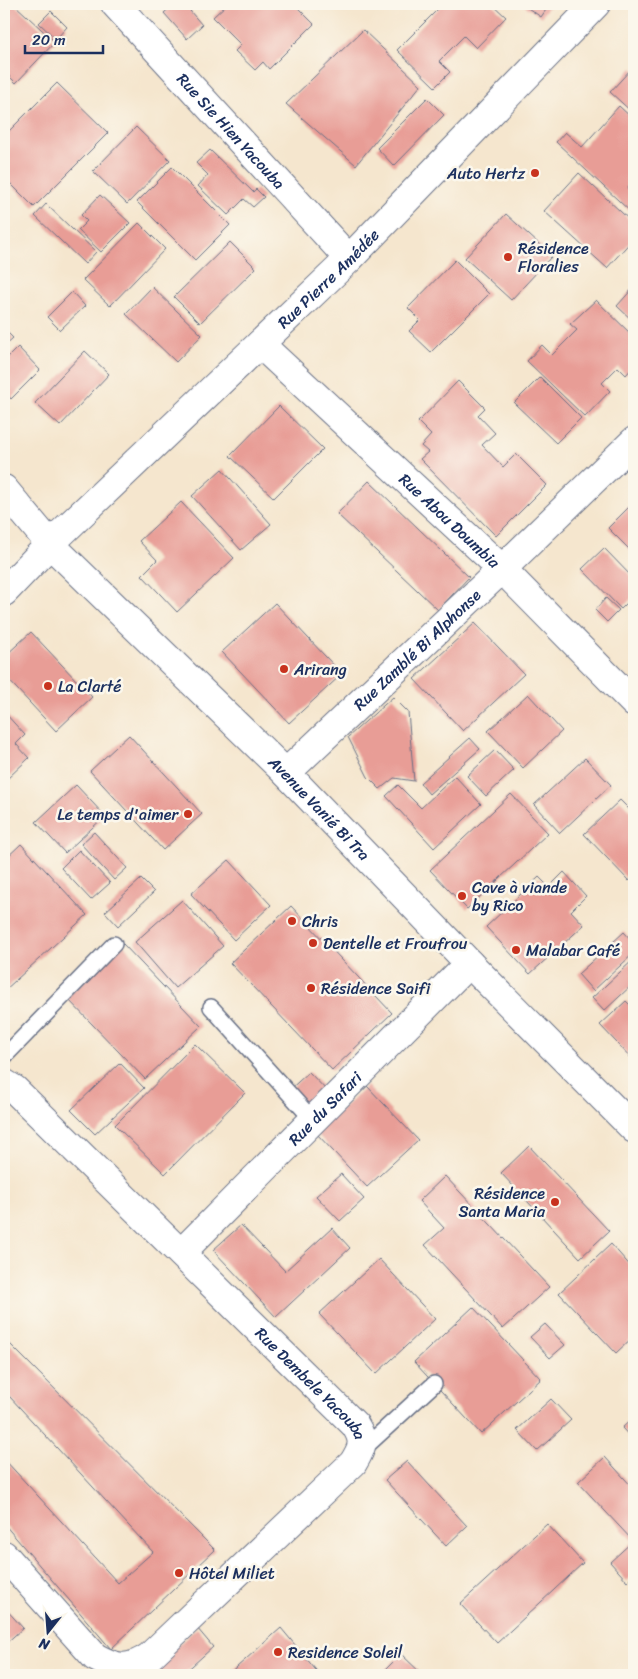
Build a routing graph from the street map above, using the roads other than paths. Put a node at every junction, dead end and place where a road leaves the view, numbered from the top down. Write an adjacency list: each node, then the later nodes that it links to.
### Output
1 (115, 4): 3 (street, Rue Sie Hien Yacouba)
2 (596, 4): 3 (street, Rue Pierre Amédée)
3 (349, 259): 4 (street, Rue Pierre Amédée)
4 (260, 344): 7 (street, Rue Pierre Amédée); 8 (street, Rue Abou Doumbia)
5 (634, 441): 8 (street, Rue Zamblé Bi Alphonse)
6 (4, 489): 7 (street, Avenue Vanié Bi Tra)
7 (50, 544): 9 (street, Rue Pierre Amédée); 11 (street, Avenue Vanié Bi Tra)
8 (502, 569): 10 (street, Rue Abou Doumbia); 11 (street, Rue Zamblé Bi Alphonse)
9 (4, 592)
10 (634, 703)
11 (286, 773): 13 (street, Avenue Vanié Bi Tra)
12 (114, 944): 15 (lane)
13 (469, 963): 17 (street, Rue du Safari); 18 (street, Avenue Vanié Bi Tra)
14 (211, 1007): 17 (lane)
15 (4, 1057)
16 (4, 1083): 19 (street, Rue Dembele Yacouba)
17 (313, 1120): 19 (street, Rue du Safari)
18 (634, 1129)
19 (180, 1253): 21 (street, Rue Dembele Yacouba)
20 (434, 1384): 21 (lane)
21 (360, 1452): 22 (street, Rue Dembele Yacouba)
22 (4, 1555)

